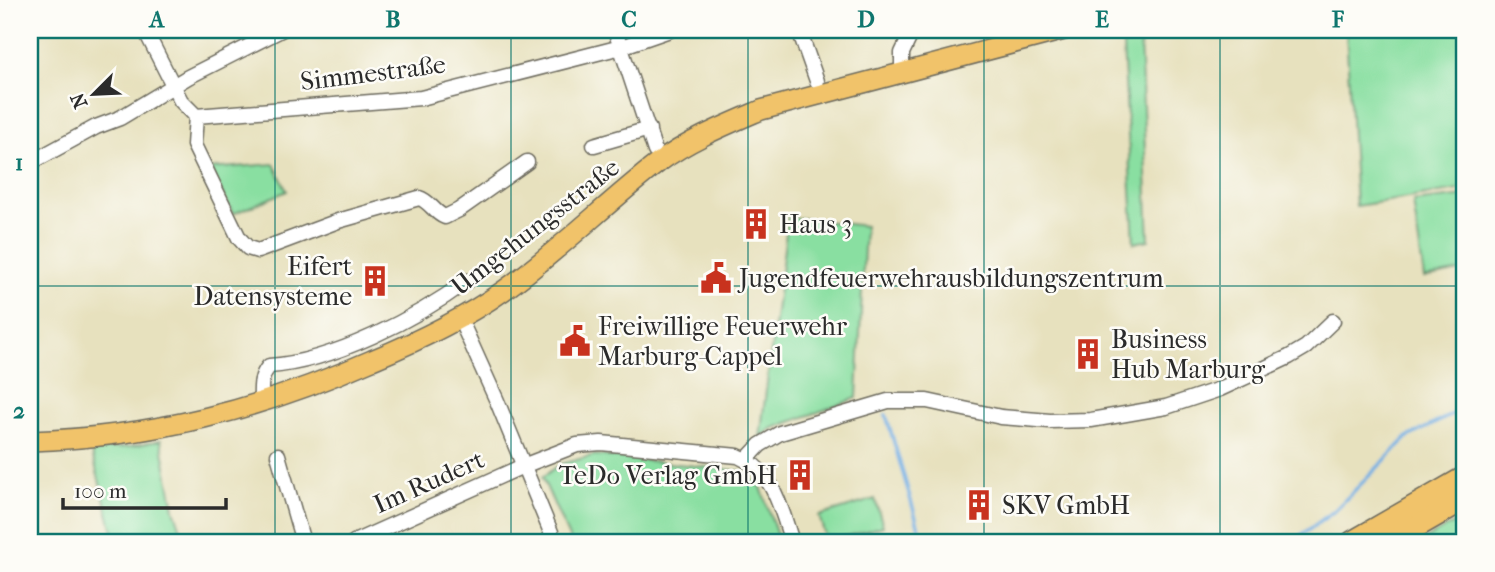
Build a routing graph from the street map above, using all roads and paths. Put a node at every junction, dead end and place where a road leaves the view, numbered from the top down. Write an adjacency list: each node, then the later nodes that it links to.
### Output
1 (145, 30): 11 (street)
2 (281, 30): 11 (street)
3 (615, 30): 8 (street)
4 (670, 30): 8 (street, Simmestraße)
5 (799, 30): 10 (street)
6 (913, 30): 9 (street)
7 (1065, 30): 9 (main road, Umgehungsstraße)
8 (621, 47): 12 (street, Simmestraße); 13 (street)
9 (902, 72): 19 (main road, Umgehungsstraße)
10 (817, 81)
11 (174, 87): 12 (street); 17 (street)
12 (196, 116): 16 (street)
13 (649, 129): 14 (street); 15 (street)
14 (594, 145)
15 (655, 151)
16 (527, 162)
17 (30, 163)
18 (467, 281): 21 (street)
19 (460, 318): 21 (main road, Umgehungsstraße); 25 (street)
20 (1333, 321): 24 (street)
21 (261, 403): 22 (main road, Umgehungsstraße)
22 (30, 440)
23 (278, 454): 28 (street)
24 (747, 460): 25 (street, Im Rudert); 31 (street)
25 (523, 466): 29 (street, Im Rudert); 30 (street)
26 (1465, 477): 32 (highway)
27 (1465, 499): 33 (highway)
28 (303, 542)
29 (354, 542)
30 (555, 542)
31 (792, 542)
32 (1352, 542)
33 (1390, 542)

